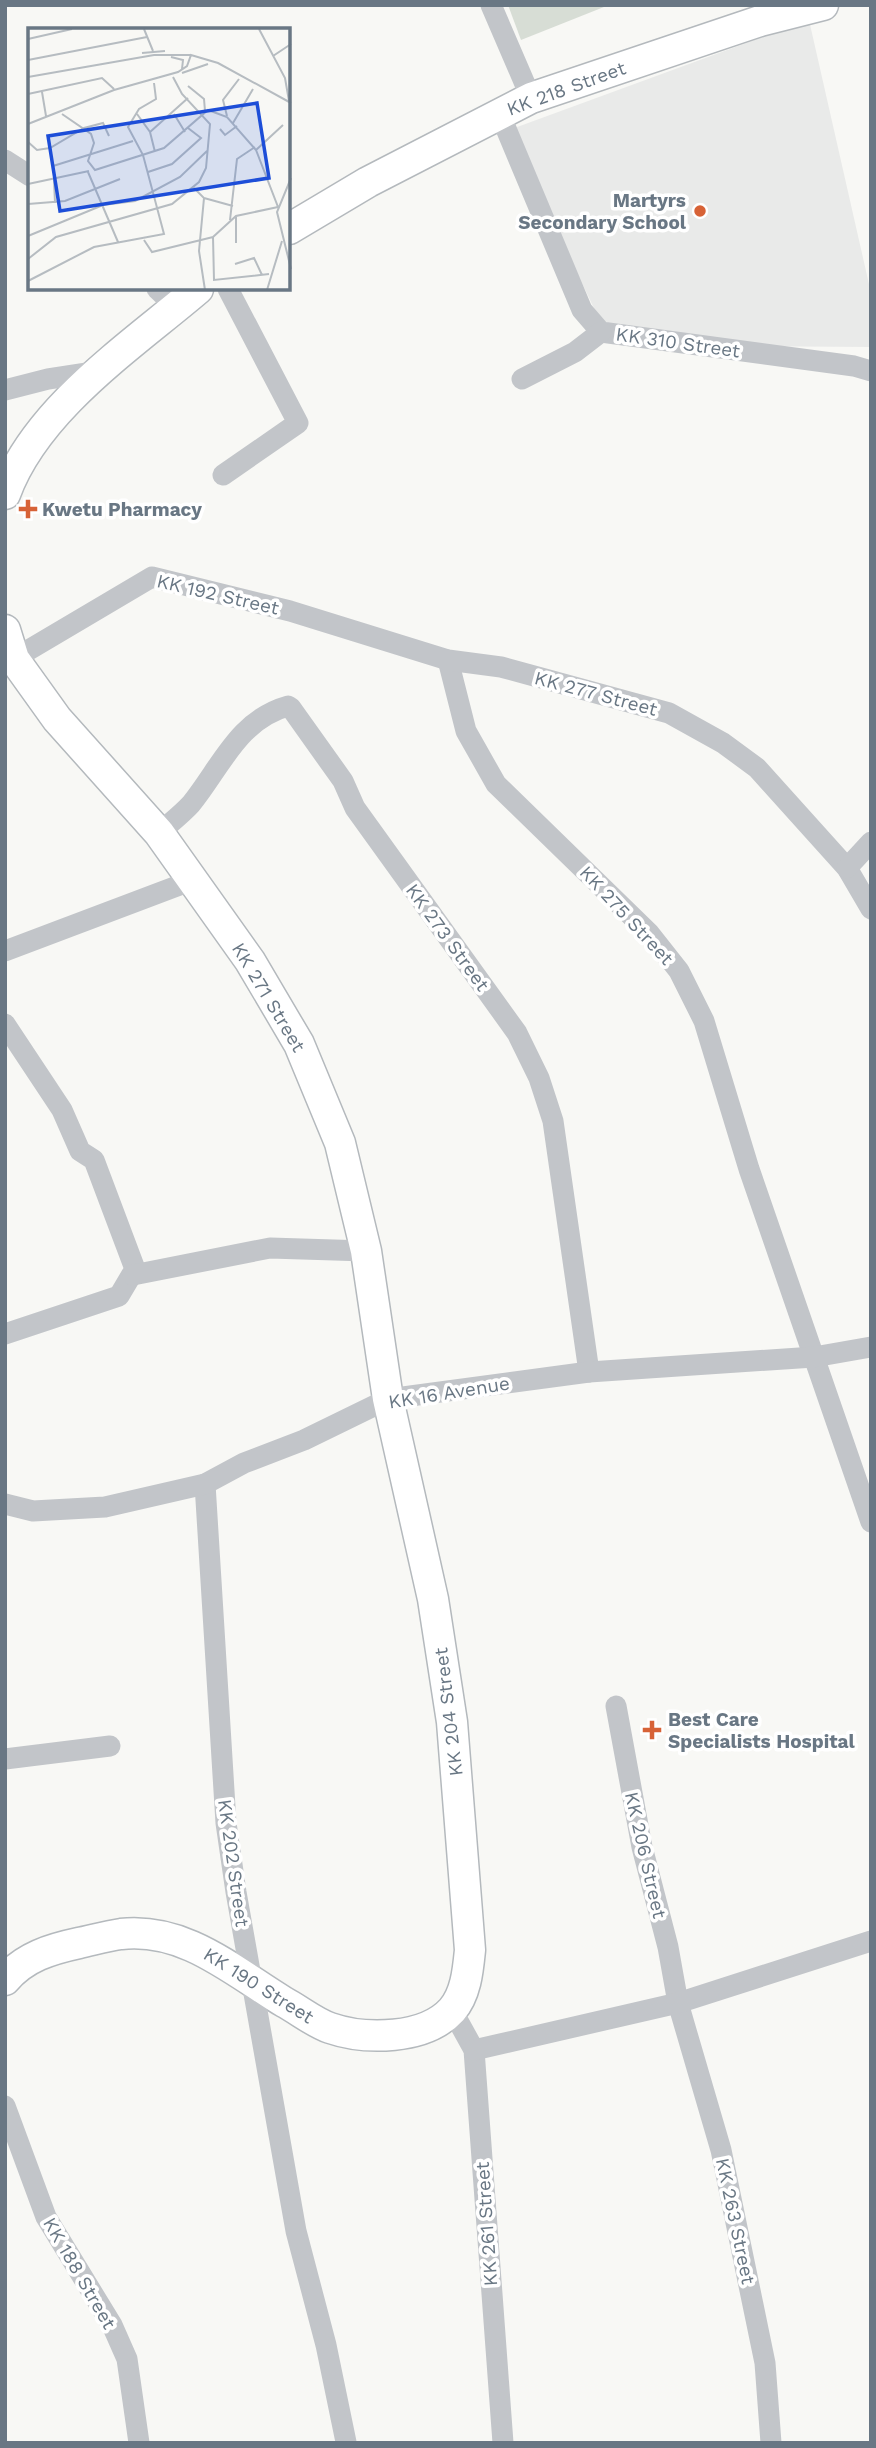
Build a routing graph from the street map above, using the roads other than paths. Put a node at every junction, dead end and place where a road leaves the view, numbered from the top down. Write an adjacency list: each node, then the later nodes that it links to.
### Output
1 (491, 5): 3 (street)
2 (823, 5): 3 (street, KK 218 Street)
3 (531, 97): 4 (street, KK 218 Street)
4 (499, 112): 7 (street, KK 218 Street); 10 (street, KK 310 Street)
5 (5, 160): 6 (street)
6 (28, 175)
7 (290, 228)
8 (229, 290): 15 (street)
9 (177, 295): 11 (street)
10 (601, 332): 12 (street, KK 310 Street); 13 (street)
11 (102, 371): 14 (street); 16 (street)
12 (871, 371)
13 (522, 379)
14 (5, 390)
15 (223, 475)
16 (5, 494)
17 (5, 630): 19 (street)
18 (448, 660): 19 (street, KK 192 Street); 22 (street, KK 277 Street); 31 (street, KK 275 Street)
19 (10, 662): 20 (street, KK 271 Street)
20 (159, 833): 23 (street, KK 271 Street); 32 (street, KK 273 Street)
21 (871, 842): 22 (street)
22 (847, 869): 24 (street, KK 277 Street)
23 (193, 880): 25 (street); 27 (street, KK 271 Street)
24 (871, 909)
25 (5, 951)
26 (5, 1024): 28 (street)
27 (366, 1251): 28 (street); 33 (street, KK 271 Street)
28 (133, 1275): 29 (street)
29 (5, 1334)
30 (871, 1347): 31 (street, KK 16 Avenue)
31 (814, 1357): 32 (street, KK 16 Avenue); 36 (street, KK 275 Street)
32 (589, 1372): 33 (street, KK 16 Avenue)
33 (388, 1399): 34 (street, KK 16 Avenue); 44 (street, KK 204 Street)
34 (205, 1484): 35 (street, KK 16 Avenue); 42 (street, KK 202 Street)
35 (5, 1504)
36 (871, 1522)
37 (616, 1706): 43 (street, KK 206 Street)
38 (110, 1745): 39 (street)
39 (5, 1759)
40 (871, 1941): 43 (street)
41 (5, 1980): 42 (street, KK 190 Street)
42 (252, 1983): 44 (street, KK 190 Street); 47 (street, KK 202 Street)
43 (678, 2003): 45 (street); 50 (street, KK 263 Street)
44 (445, 2015): 45 (street, KK 261 Street)
45 (474, 2050): 49 (street, KK 261 Street)
46 (5, 2106): 48 (street, KK 188 Street)
47 (346, 2442)
48 (139, 2443)
49 (503, 2443)
50 (771, 2443)

